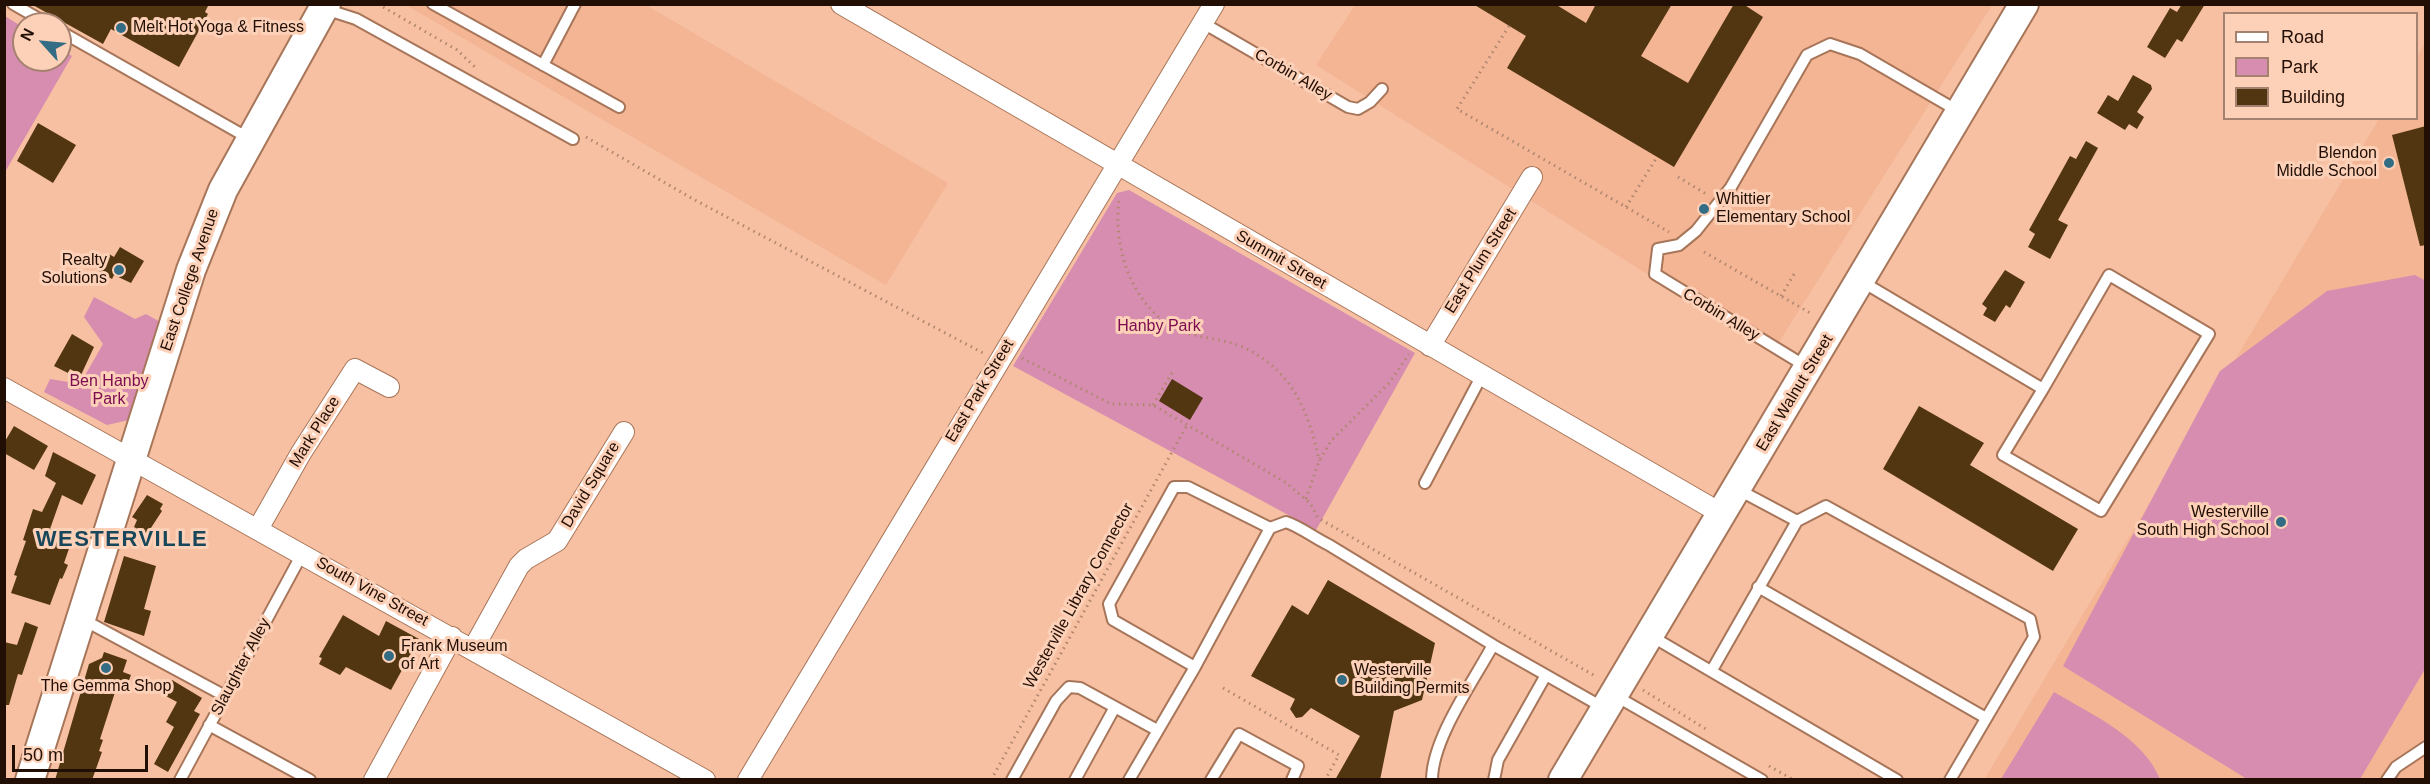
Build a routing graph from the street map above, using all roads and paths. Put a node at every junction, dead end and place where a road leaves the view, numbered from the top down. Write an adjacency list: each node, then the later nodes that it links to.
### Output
1 (13, 4): 9 (lane)
2 (378, 4): 14 (path)
3 (433, 4): 13 (lane)
4 (575, 4): 13 (lane)
5 (841, 4): 21 (street, Summit Street)
6 (1214, 4): 10 (street, East Park Street)
7 (2024, 4): 17 (main road, East Walnut Street)
8 (322, 6): 18 (lane); 19 (main road, East College Avenue)
9 (27, 12)
10 (1203, 23): 15 (lane, Corbin Alley); 21 (street, East Park Street)
11 (1509, 26): 28 (path)
12 (72, 38): 19 (lane)
13 (543, 65): 16 (lane)
14 (482, 74)
15 (1382, 89)
16 (619, 107)
17 (1960, 112): 32 (main road, East Walnut Street); 37 (lane, Corbin Alley)
18 (577, 137): 36 (path)
19 (250, 139): 46 (main road, East College Avenue)
20 (1657, 157): 28 (path)
21 (1117, 165): 35 (street, Summit Street); 36 (street, East Park Street)
22 (1532, 177): 35 (street, East Plum Street)
23 (1678, 177): 25 (path)
24 (1715, 187): 25 (path)
25 (1709, 196): 27 (path)
26 (1119, 198): 47 (path)
27 (1706, 203)
28 (1626, 207): 29 (path)
29 (1674, 234)
30 (1704, 252): 33 (path)
31 (1796, 271): 33 (path)
32 (1861, 280): 37 (main road, East Walnut Street); 42 (lane)
33 (1781, 296): 34 (path)
34 (1816, 317)
35 (1421, 346): 39 (street, Summit Street); 47 (path)
36 (1006, 349): 43 (path); 81 (street, East Park Street)
37 (1809, 368): 49 (main road, East Walnut Street)
38 (1173, 371): 43 (path)
39 (1482, 375): 48 (lane); 51 (street, Summit Street)
40 (389, 387): 54 (street, Mark Place)
41 (5, 389): 46 (street, South Vine Street)
42 (2043, 390): 42 (lane)
43 (1153, 405): 44 (path)
44 (1187, 425): 50 (path); 82 (path, Westerville Library Connector)
45 (624, 432): 61 (street, David Square)
46 (132, 459): 54 (street, South Vine Street); 57 (main road, East College Avenue)
47 (1319, 461): 50 (path)
48 (1425, 483)
49 (1737, 489): 51 (main road, East Walnut Street); 52 (lane)
50 (1306, 500): 67 (path)
51 (1722, 514): 58 (main road, East Walnut Street)
52 (1797, 521): 56 (lane); 69 (lane)
53 (1270, 528): 60 (lane); 62 (lane); 62 (lane)
54 (258, 529): 55 (street, South Vine Street)
55 (302, 554): 59 (street, South Vine Street); 66 (lane, Slaughter Alley)
56 (1758, 587): 63 (lane); 69 (lane)
57 (82, 618): 66 (lane); 76 (main road, East College Avenue)
58 (1649, 635): 63 (lane); 67 (main road, East Walnut Street)
59 (452, 637): 61 (street, South Vine Street); 79 (street)
60 (1493, 645): 64 (lane); 88 (lane)
61 (472, 649): 80 (street, South Vine Street)
62 (1195, 667): 71 (lane)
63 (1712, 670): 93 (lane)
64 (1546, 675): 67 (lane); 89 (lane)
65 (1223, 688): 87 (path)
66 (225, 696): 70 (lane, Slaughter Alley)
67 (1613, 696): 72 (path); 90 (main road, East Walnut Street); 91 (lane)
68 (1115, 707): 71 (lane); 83 (lane); 84 (lane)
69 (1986, 718): 94 (lane)
70 (209, 725): 77 (lane, Slaughter Alley); 78 (lane)
71 (1157, 730): 85 (lane)
72 (1714, 734)
73 (2426, 747): 95 (lane)
74 (1764, 763): 92 (path)
75 (1216, 778): 86 (lane)
76 (30, 780)
77 (180, 780)
78 (310, 780)
79 (374, 780)
80 (705, 780)
81 (748, 780)
82 (991, 780)
83 (1012, 780)
84 (1075, 780)
85 (1129, 780)
86 (1292, 780)
87 (1325, 780)
88 (1432, 780)
89 (1494, 780)
90 (1563, 780)
91 (1762, 780)
92 (1794, 780)
93 (1897, 780)
94 (1950, 780)
95 (2387, 780)

